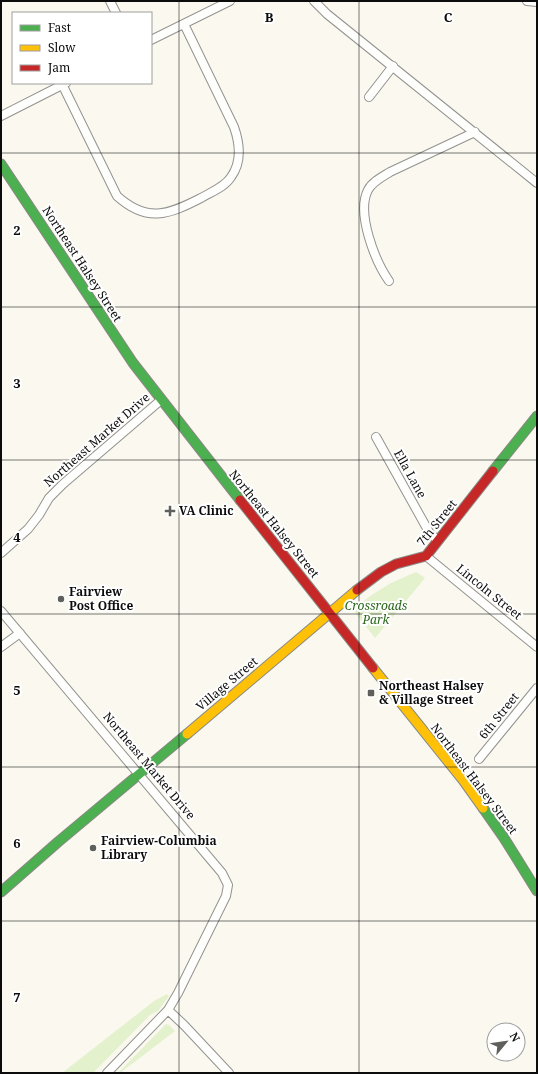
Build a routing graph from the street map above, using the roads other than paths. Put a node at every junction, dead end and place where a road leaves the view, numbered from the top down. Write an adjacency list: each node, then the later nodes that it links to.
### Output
1 (110, 1): 6 (street)
2 (230, 1): 7 (street)
3 (314, 1): 9 (street)
4 (527, 1): 5 (street)
5 (537, 2)
6 (116, 12)
7 (184, 24): 8 (street); 10 (street)
8 (152, 40)
9 (393, 66): 11 (street); 13 (street)
10 (65, 84): 12 (street)
11 (370, 97)
12 (1, 116)
13 (475, 132): 15 (street); 16 (street)
14 (1, 164): 17 (main road, Northeast Halsey Street)
15 (537, 182)
16 (389, 281)
17 (161, 400): 21 (street, Northeast Market Drive); 24 (main road, Northeast Halsey Street)
18 (537, 416): 20 (main road, 7th Street)
19 (376, 437): 20 (street, Ella Lane)
20 (438, 541): 22 (main road, 7th Street)
21 (1, 553)
22 (426, 556): 24 (main road, 7th Street); 27 (street, Lincoln Street)
23 (1, 611): 25 (street, Northeast Market Drive)
24 (329, 612): 30 (main road, Village Street); 31 (main road, Northeast Halsey Street)
25 (20, 633): 26 (street); 30 (street, Northeast Market Drive)
26 (1, 647)
27 (537, 647)
28 (537, 688): 29 (street, 6th Street)
29 (479, 759)
30 (139, 773): 32 (main road, Village Street); 33 (street, Northeast Market Drive)
31 (537, 891)
32 (1, 892)
33 (168, 1010): 34 (street); 35 (street)
34 (107, 1073)
35 (229, 1073)

